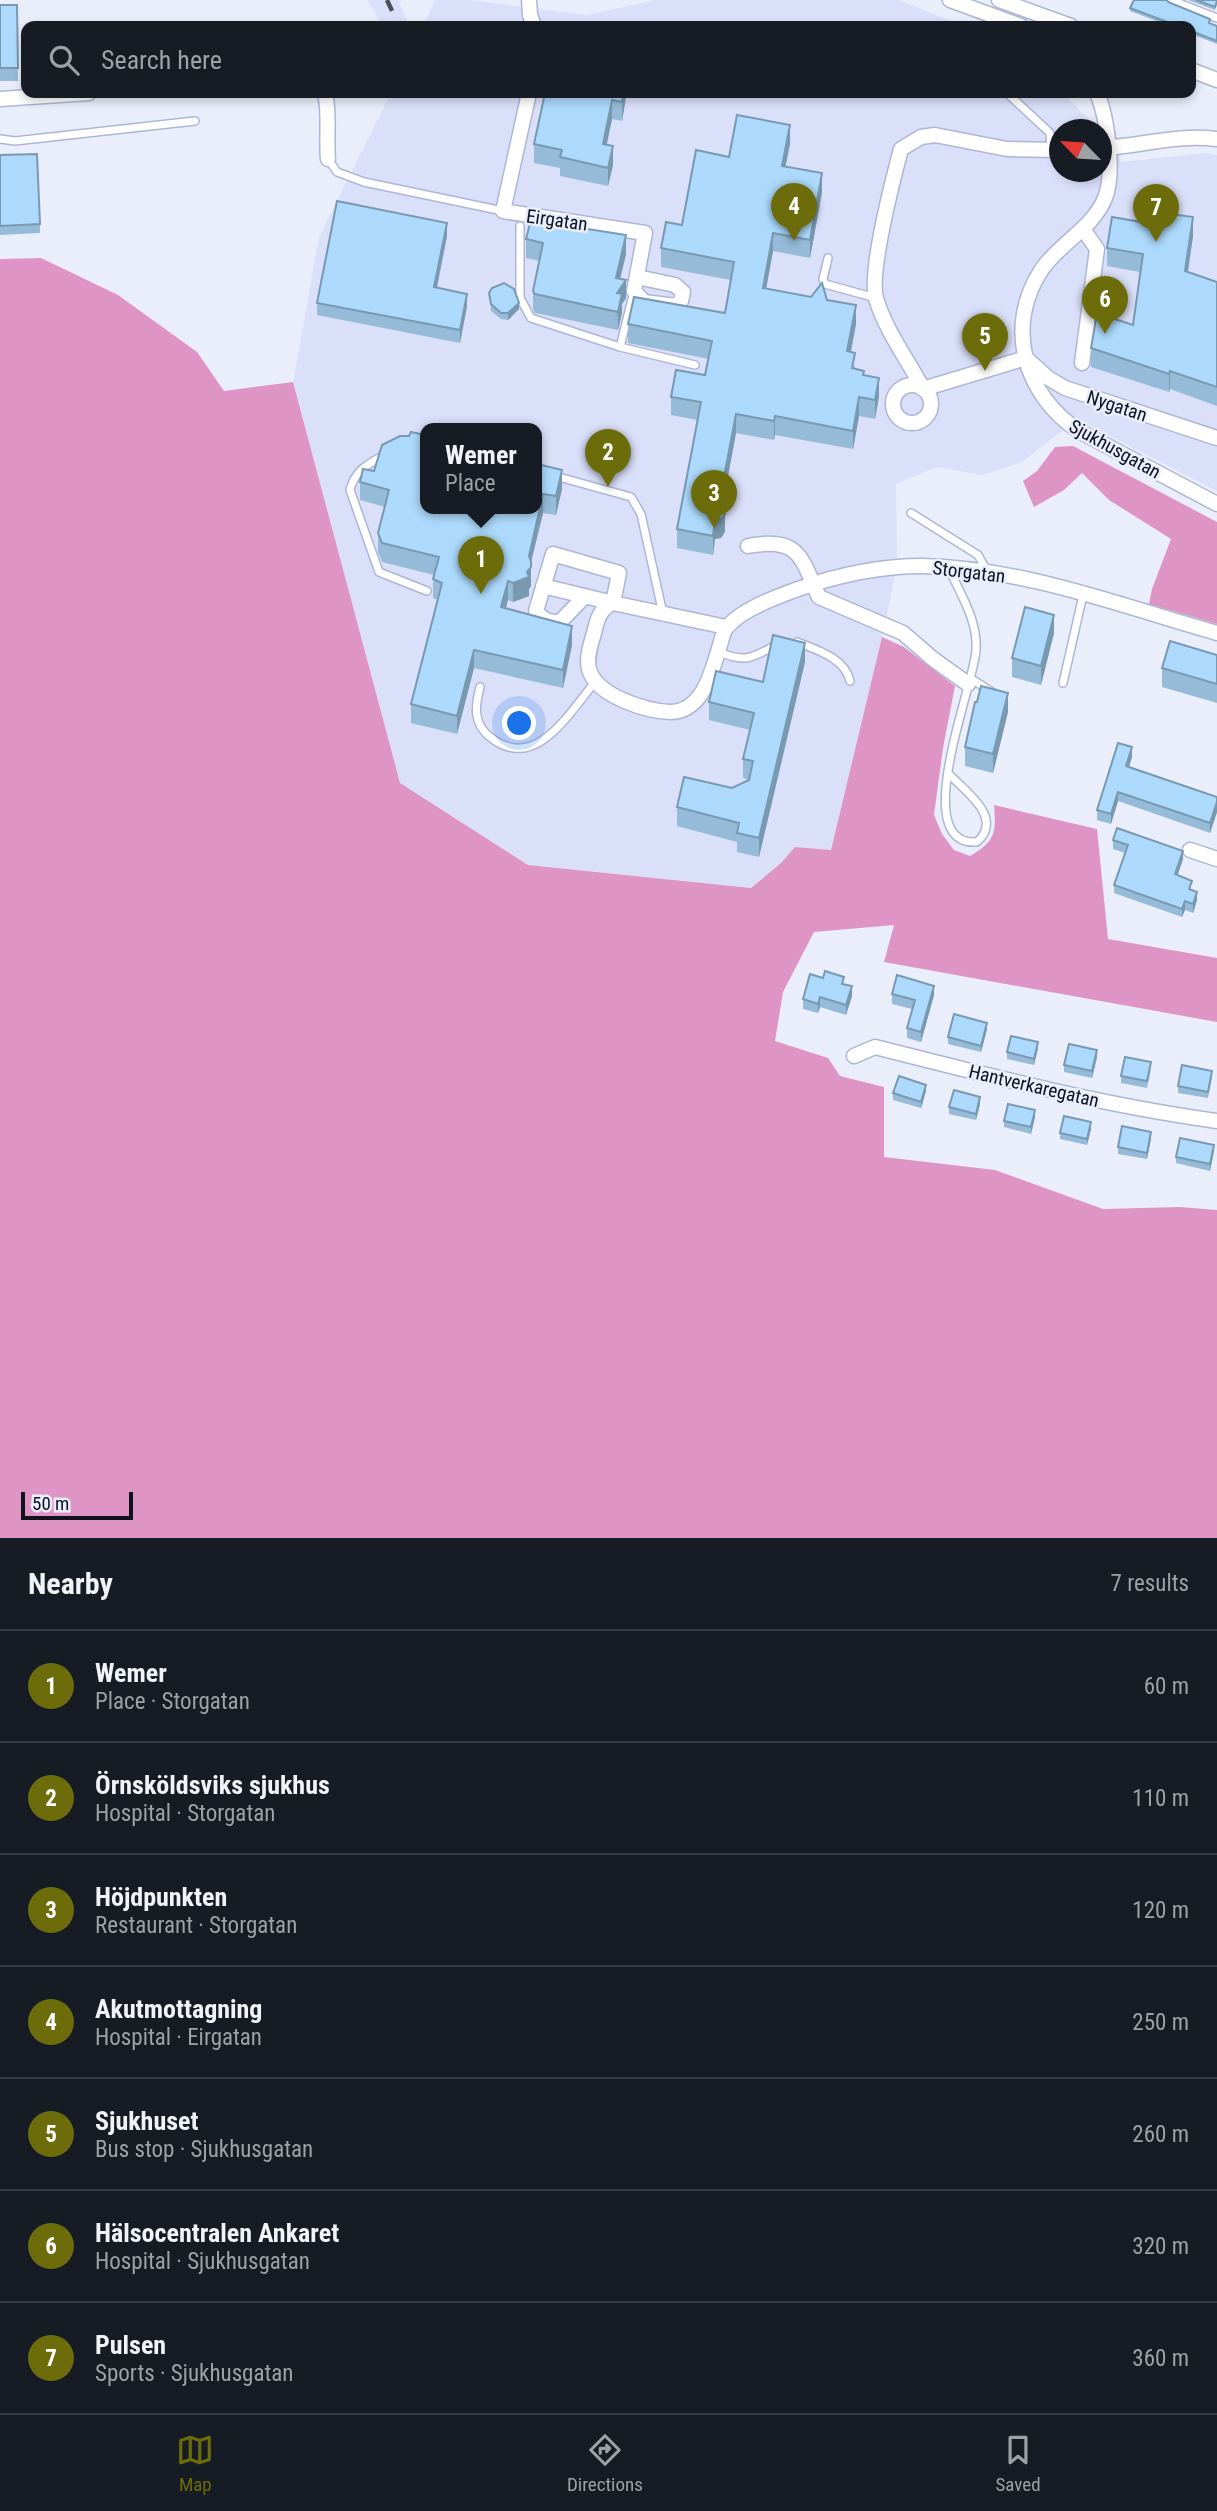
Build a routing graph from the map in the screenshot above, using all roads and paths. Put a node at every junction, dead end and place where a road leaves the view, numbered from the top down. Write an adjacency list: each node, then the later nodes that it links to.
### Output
1 (528, 0): 6 (street)
2 (950, 0): 7 (street)
3 (999, 0): 8 (street)
4 (1171, 0): 5 (lane)
5 (1217, 18)
6 (532, 21)
7 (1007, 21)
8 (1057, 21)
9 (1196, 72): 10 (street)
10 (1217, 80)
11 (21, 98): 16 (street)
12 (326, 98): 24 (street)
13 (528, 98): 26 (street, Eirgatan)
14 (1012, 98): 19 (lane)
15 (1099, 98): 17 (street, Sjukhusgatan)
16 (0, 99)
17 (1104, 119)
18 (195, 121): 20 (lane)
19 (1049, 133)
20 (0, 139)
21 (1217, 139): 22 (street)
22 (1112, 147)
23 (1049, 150): 31 (street)
24 (328, 159): 26 (lane)
25 (1106, 182): 28 (street, Sjukhusgatan)
26 (503, 211): 30 (street, Eirgatan)
27 (520, 226): 32 (lane)
28 (1083, 229): 33 (street, Sjukhusgatan); 34 (street)
29 (828, 258): 31 (lane)
30 (635, 284): 32 (lane)
31 (876, 298): 33 (street)
32 (620, 347): 35 (lane)
33 (1026, 358): 36 (street, Nygatan); 39 (street, Sjukhusgatan)
34 (1082, 363)
35 (695, 365)
36 (1217, 438)
37 (390, 452): 46 (lane)
38 (542, 472): 50 (lane)
39 (1217, 504)
40 (911, 513): 43 (lane)
41 (748, 546): 44 (street)
42 (949, 569): 43 (street, Storgatan); 44 (street, Storgatan); 56 (lane)
43 (989, 574): 47 (street, Storgatan)
44 (813, 584): 51 (street, Storgatan); 56 (street)
45 (543, 586): 48 (street); 48 (street); 49 (street)
46 (427, 591)
47 (1083, 595): 52 (street, Storgatan); 57 (lane)
48 (584, 596): 49 (street)
49 (613, 603): 50 (street); 54 (street)
50 (663, 614): 51 (street)
51 (726, 627): 53 (street)
52 (1217, 634)
53 (718, 651): 54 (street); 55 (lane)
54 (596, 681): 58 (lane)
55 (850, 681)
56 (969, 681): 59 (lane); 60 (lane)
57 (1063, 683)
58 (480, 687)
59 (1002, 701)
60 (948, 773): 60 (lane)
61 (1190, 850): 62 (street)
62 (1217, 859)
63 (854, 1056): 64 (street, Hantverkaregatan)
64 (1217, 1121)

